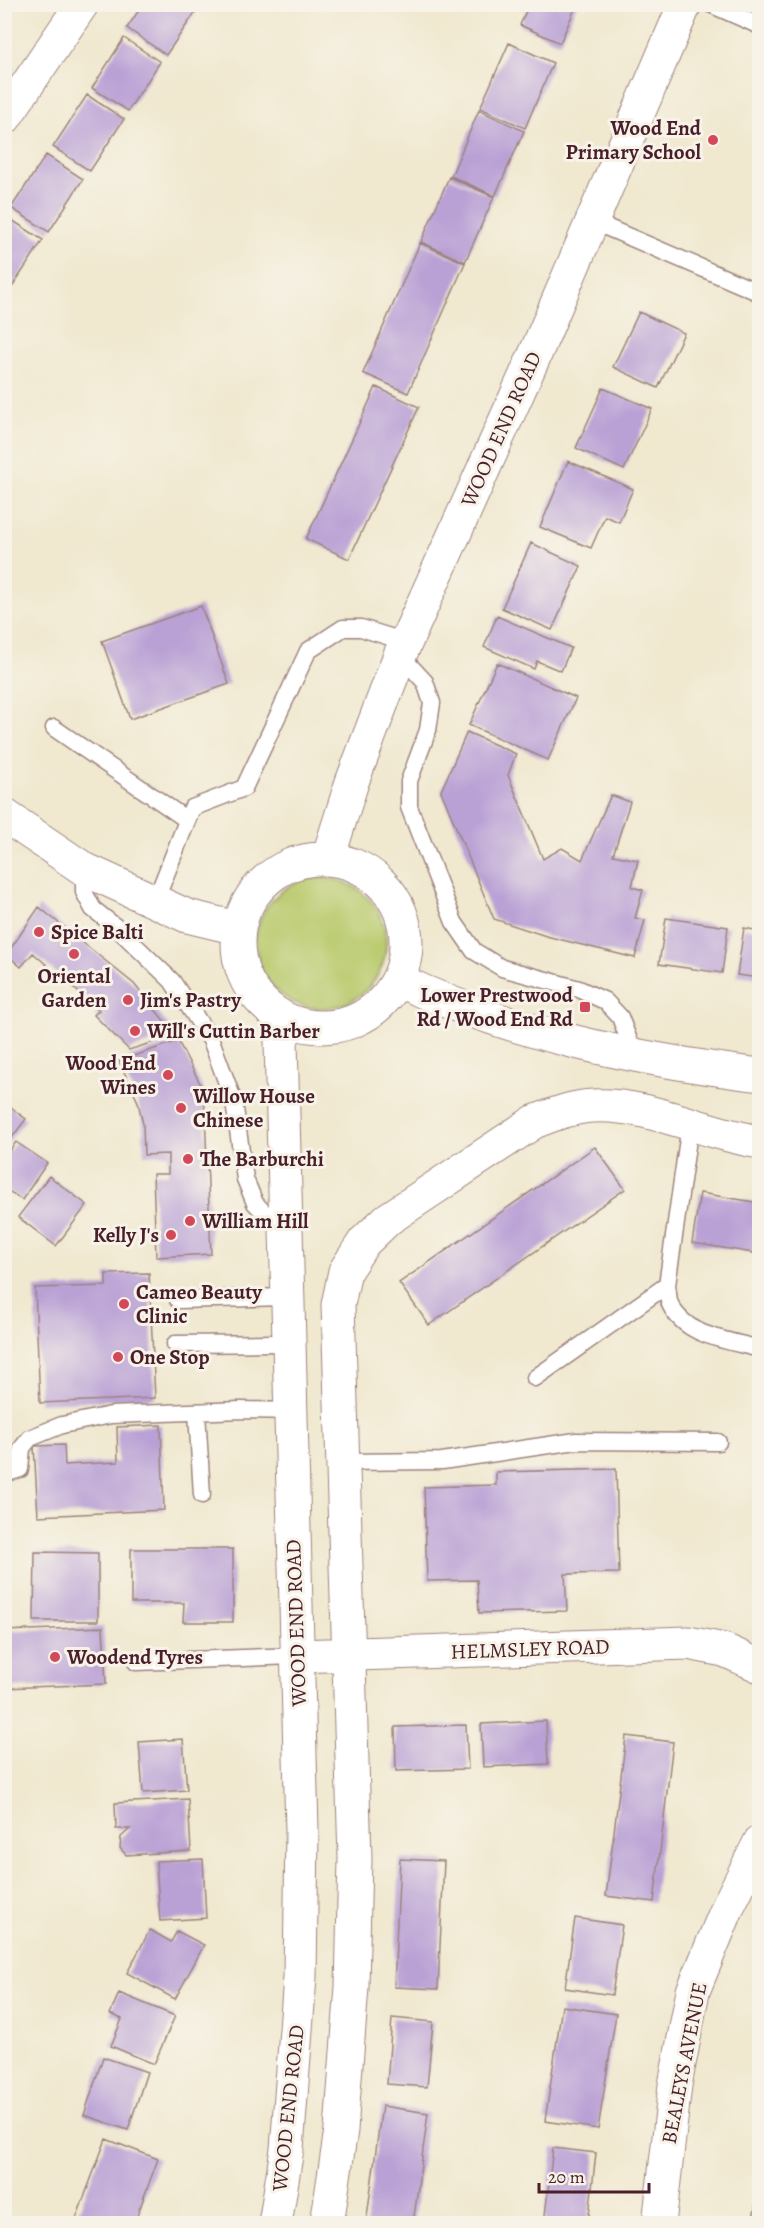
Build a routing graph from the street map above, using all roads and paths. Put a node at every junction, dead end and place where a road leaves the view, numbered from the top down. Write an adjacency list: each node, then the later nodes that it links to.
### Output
1 (82, 4): 5 (street)
2 (685, 4): 6 (street, WOOD END ROAD)
3 (710, 4): 4 (lane)
4 (759, 26)
5 (4, 119)
6 (592, 221): 7 (lane); 8 (street, WOOD END ROAD)
7 (759, 293)
8 (403, 649): 11 (lane); 12 (street, WOOD END ROAD); 18 (lane)
9 (54, 728): 11 (lane)
10 (4, 815): 13 (street)
11 (187, 820): 14 (lane)
12 (328, 858): 15 (street); 16 (street)
13 (84, 869): 14 (street); 22 (lane)
14 (155, 902): 15 (street)
15 (237, 928): 17 (street)
16 (398, 980): 17 (street); 18 (street)
17 (288, 1023): 22 (street, WOOD END ROAD)
18 (634, 1056): 19 (street)
19 (759, 1075)
20 (690, 1125): 21 (street); 23 (lane); 33 (street)
21 (759, 1142)
22 (286, 1234): 24 (street, WOOD END ROAD)
23 (667, 1285): 28 (lane); 29 (lane)
24 (287, 1297): 25 (lane); 26 (street, WOOD END ROAD)
25 (178, 1300)
26 (288, 1343): 27 (lane); 30 (street, WOOD END ROAD)
27 (175, 1344)
28 (759, 1349)
29 (535, 1377)
30 (290, 1411): 31 (lane); 37 (street, WOOD END ROAD)
31 (197, 1412): 34 (lane); 35 (lane)
32 (718, 1442): 33 (lane)
33 (343, 1462): 36 (street)
34 (4, 1474)
35 (202, 1495)
36 (350, 1654): 37 (street, HELMSLEY ROAD); 39 (street, HELMSLEY ROAD); 42 (street)
37 (296, 1656): 38 (lane); 41 (street, WOOD END ROAD)
38 (136, 1662)
39 (759, 1666)
40 (759, 1842): 43 (street, BEALEYS AVENUE)
41 (275, 2223)
42 (327, 2223)
43 (659, 2223)

